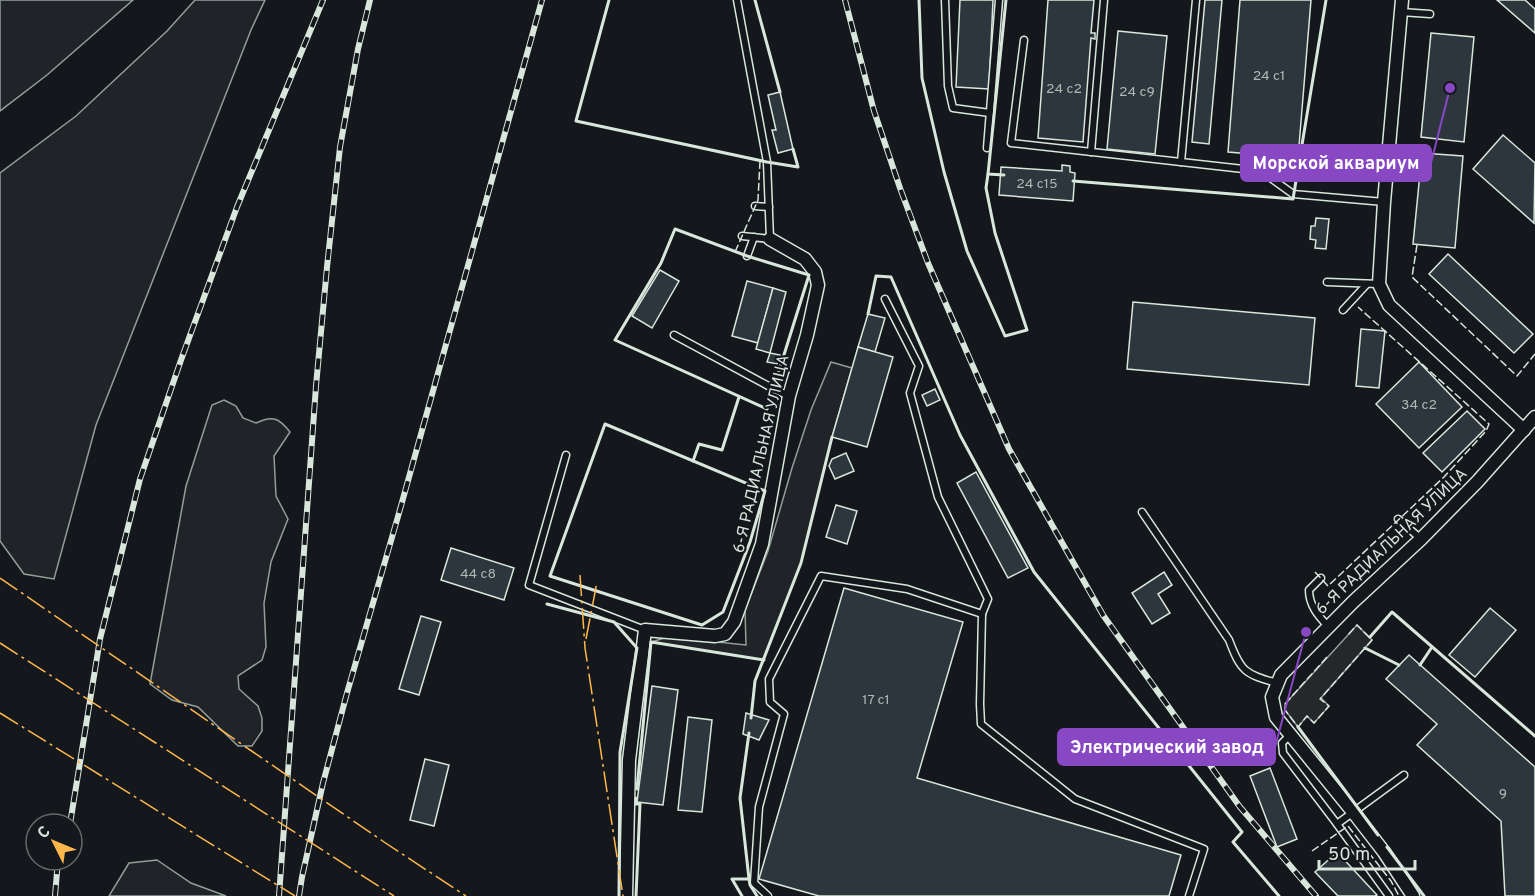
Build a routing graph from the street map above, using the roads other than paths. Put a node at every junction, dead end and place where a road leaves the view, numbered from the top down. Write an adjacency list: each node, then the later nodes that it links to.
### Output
1 (737, 0): 15 (lane)
2 (945, 0): 9 (lane)
3 (999, 0): 9 (lane)
4 (1104, 0): 11 (lane)
5 (1196, 0): 12 (lane)
6 (1401, 6): 7 (lane); 13 (street)
7 (1430, 14)
8 (1024, 40): 11 (lane)
9 (990, 114): 10 (lane)
10 (987, 148)
11 (1091, 152): 12 (lane)
12 (1181, 162): 13 (lane)
13 (1384, 202): 21 (street)
14 (755, 206): 15 (lane)
15 (769, 207): 18 (lane)
16 (742, 236): 17 (lane)
17 (754, 237): 18 (lane); 19 (lane)
18 (770, 239): 25 (street, 6-Я РАДИАЛЬНАЯ УЛИЦА)
19 (747, 256)
20 (1327, 282): 21 (lane)
21 (1373, 284): 23 (lane); 27 (street)
22 (885, 299): 33 (lane)
23 (1343, 310)
24 (674, 336): 25 (lane)
25 (789, 396): 35 (street, 6-Я РАДИАЛЬНАЯ УЛИЦА)
26 (1535, 417): 27 (street, 6-Я РАДИАЛЬНАЯ УЛИЦА)
27 (1524, 430): 31 (street, 6-Я РАДИАЛЬНАЯ УЛИЦА)
28 (566, 455): 35 (lane)
29 (1142, 512): 36 (lane)
30 (1398, 519): 31 (lane)
31 (1421, 539): 34 (street, 6-Я РАДИАЛЬНАЯ УЛИЦА)
32 (1321, 578): 34 (lane)
33 (982, 614): 42 (lane); 43 (lane)
34 (1329, 626): 36 (street, 6-Я РАДИАЛЬНАЯ УЛИЦА)
35 (645, 630): 41 (street)
36 (1277, 683): 37 (street)
37 (1290, 735): 39 (street); 40 (lane)
38 (1404, 775): 39 (lane)
39 (1353, 812): 40 (lane); 45 (street)
40 (1337, 824): 44 (lane)
41 (626, 896)
42 (768, 896)
43 (1189, 896)
44 (1389, 896)
45 (1413, 896)

